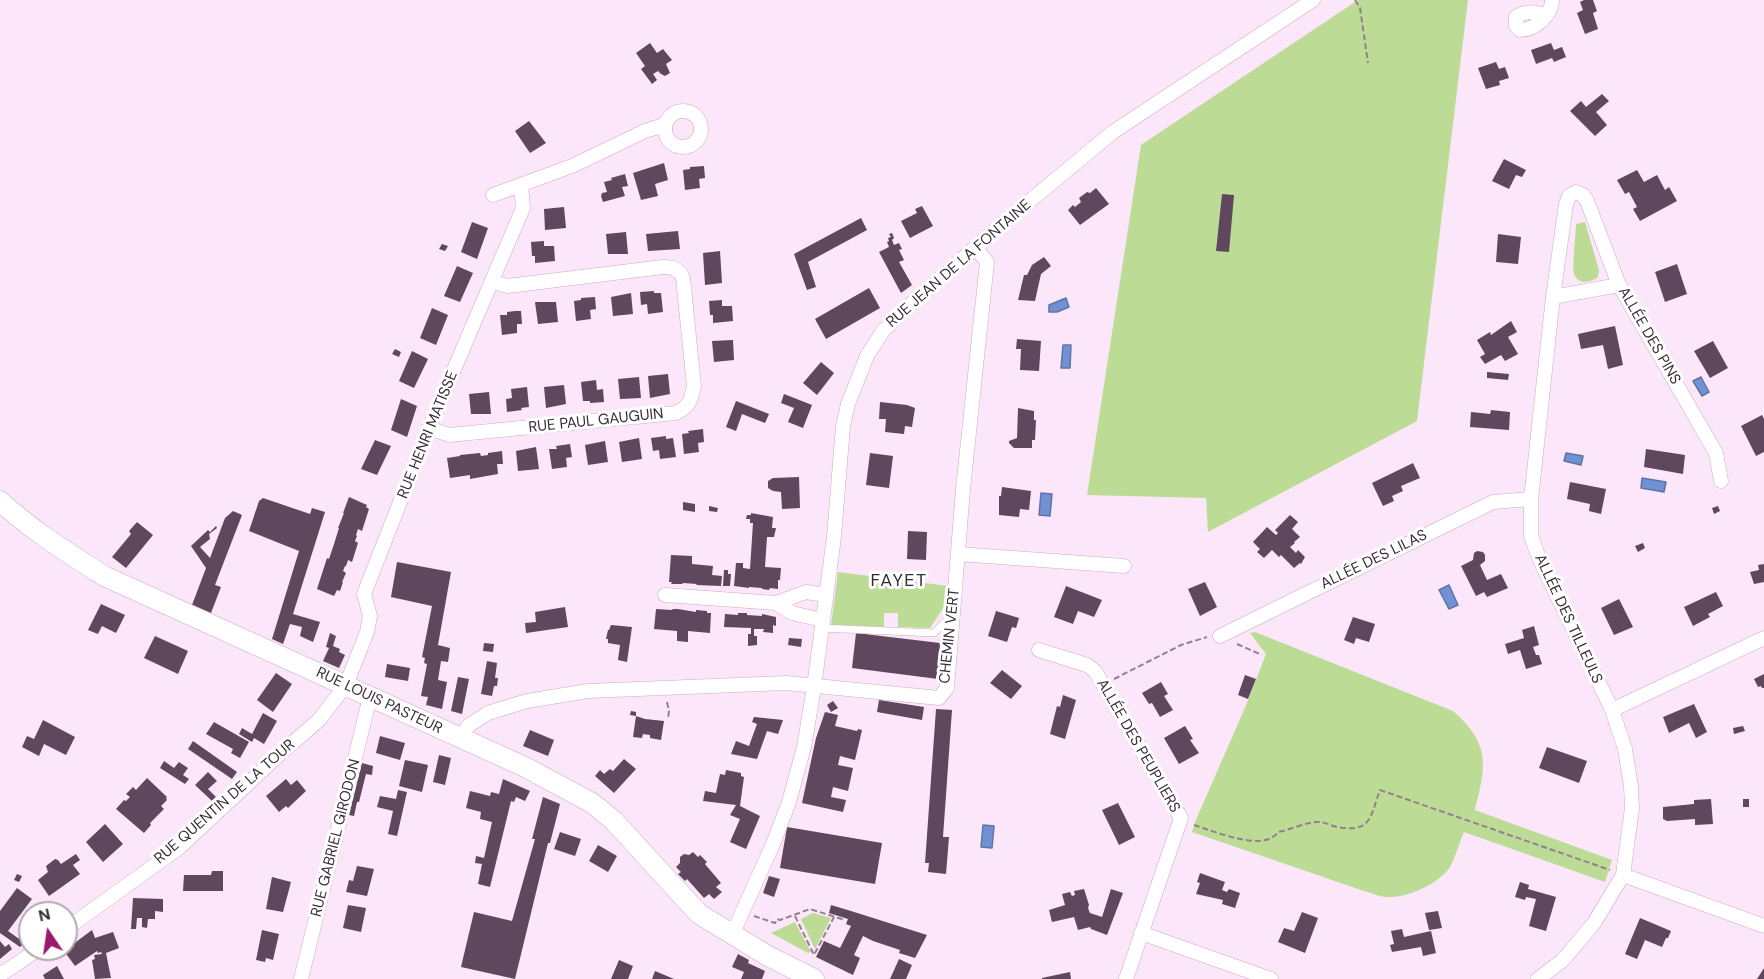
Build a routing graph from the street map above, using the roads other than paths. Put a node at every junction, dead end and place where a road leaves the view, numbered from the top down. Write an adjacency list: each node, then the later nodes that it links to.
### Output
1 (1312, 0): 8 (street, RUE JEAN DE LA FONTAINE)
2 (1552, 0): 3 (street)
3 (1545, 15)
4 (664, 125): 5 (street)
5 (521, 186): 7 (street); 9 (street, RUE HENRI MATISSE)
6 (1576, 192): 10 (street, ALLÉE DES PINS); 11 (street, ALLÉE DES TILLEULS)
7 (494, 195)
8 (976, 248): 16 (street, CHEMIN VERT); 19 (street, RUE JEAN DE LA FONTAINE)
9 (492, 282): 12 (street, RUE HENRI MATISSE); 12 (street, RUE PAUL GAUGUIN)
10 (1619, 285): 11 (street); 13 (street, ALLÉE DES PINS)
11 (1553, 297): 14 (street, ALLÉE DES TILLEULS)
12 (429, 428): 26 (street, RUE HENRI MATISSE)
13 (1721, 481)
14 (1531, 499): 23 (street, ALLÉE DES LILAS); 29 (street, ALLÉE DES TILLEULS)
15 (0, 501): 26 (main road, RUE LOUIS PASTEUR)
16 (958, 554): 17 (street); 21 (street, CHEMIN VERT)
17 (1124, 566)
18 (665, 595): 20 (street)
19 (826, 595): 20 (street); 22 (street, RUE JEAN DE LA FONTAINE)
20 (776, 603): 22 (street)
21 (954, 613): 22 (lane); 27 (street, CHEMIN VERT)
22 (822, 624): 27 (street, RUE JEAN DE LA FONTAINE)
23 (1220, 636)
24 (1764, 638): 29 (street)
25 (1039, 650): 34 (street, ALLÉE DES PEUPLIERS)
26 (346, 686): 28 (main road, RUE LOUIS PASTEUR); 32 (street, RUE QUENTIN DE LA TOUR)
27 (814, 687): 30 (street); 35 (street, RUE JEAN DE LA FONTAINE)
28 (370, 697): 30 (main road, RUE LOUIS PASTEUR); 38 (street, RUE GABRIEL GIRODON)
29 (1612, 710): 31 (street, ALLÉE DES TILLEULS)
30 (462, 740): 35 (main road, RUE LOUIS PASTEUR)
31 (1623, 875): 33 (street); 42 (street, ALLÉE DES TILLEULS)
32 (78, 920)
33 (1764, 926)
34 (1141, 933): 40 (street, ALLÉE DES PEUPLIERS); 41 (street)
35 (732, 935): 39 (main road, RUE LOUIS PASTEUR)
36 (21, 961): 37 (street)
37 (0, 975)
38 (301, 979)
39 (814, 979)
40 (1126, 979)
41 (1271, 979)
42 (1538, 979)

